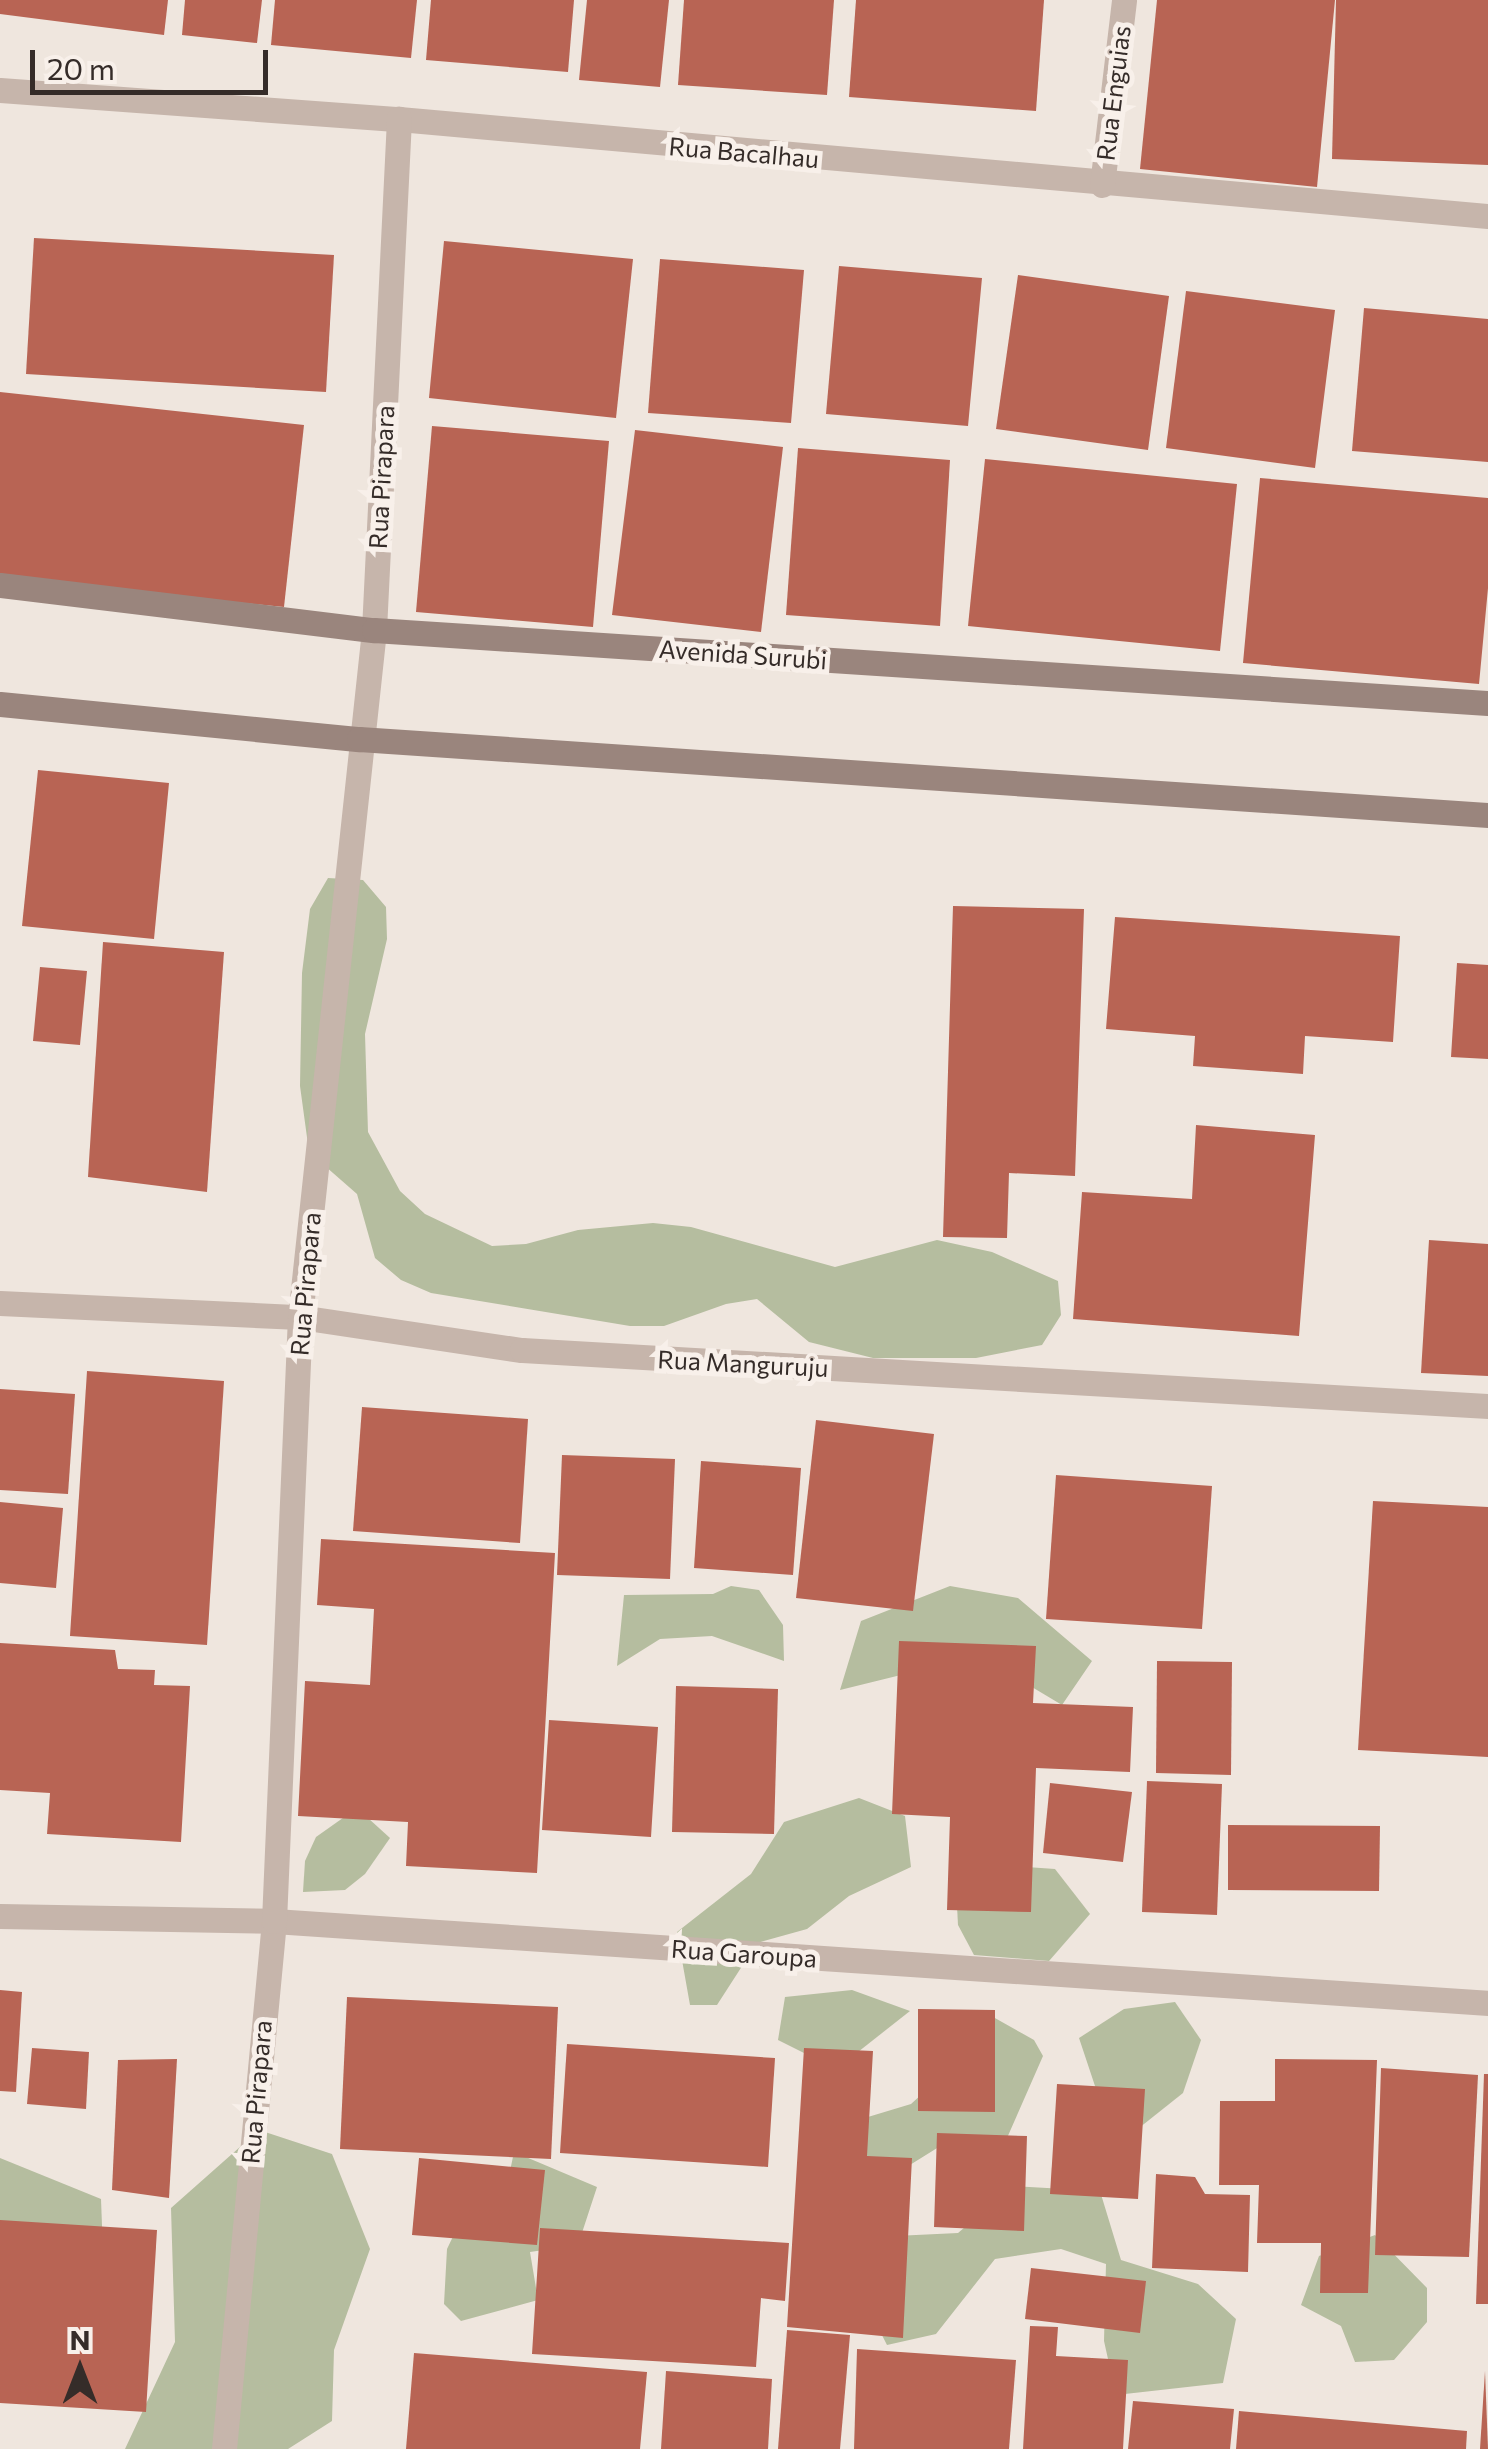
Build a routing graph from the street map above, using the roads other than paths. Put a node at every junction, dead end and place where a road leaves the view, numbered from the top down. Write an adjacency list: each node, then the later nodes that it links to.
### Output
1 (1124, 0): 4 (street, Rua Enguias)
2 (0, 90): 3 (street, Rua Bacalhau)
3 (399, 119): 4 (street, Rua Bacalhau); 7 (street, Rua Pirapara)
4 (1102, 185): 5 (street, Rua Bacalhau)
5 (1488, 216)
6 (0, 586): 7 (street, Avenida Surubi)
7 (374, 630): 8 (street, Avenida Surubi); 10 (street, Rua Pirapara)
8 (1488, 703)
9 (0, 704): 10 (street)
10 (359, 739): 11 (street); 13 (street, Rua Pirapara)
11 (1488, 815)
12 (0, 1304): 13 (street, Rua Manguruju)
13 (300, 1317): 14 (street, Rua Manguruju); 16 (street, Rua Pirapara)
14 (1488, 1406)
15 (0, 1916): 16 (street, Rua Garoupa)
16 (274, 1922): 17 (street, Rua Garoupa); 18 (street, Rua Pirapara)
17 (1488, 2003)
18 (224, 2449)

